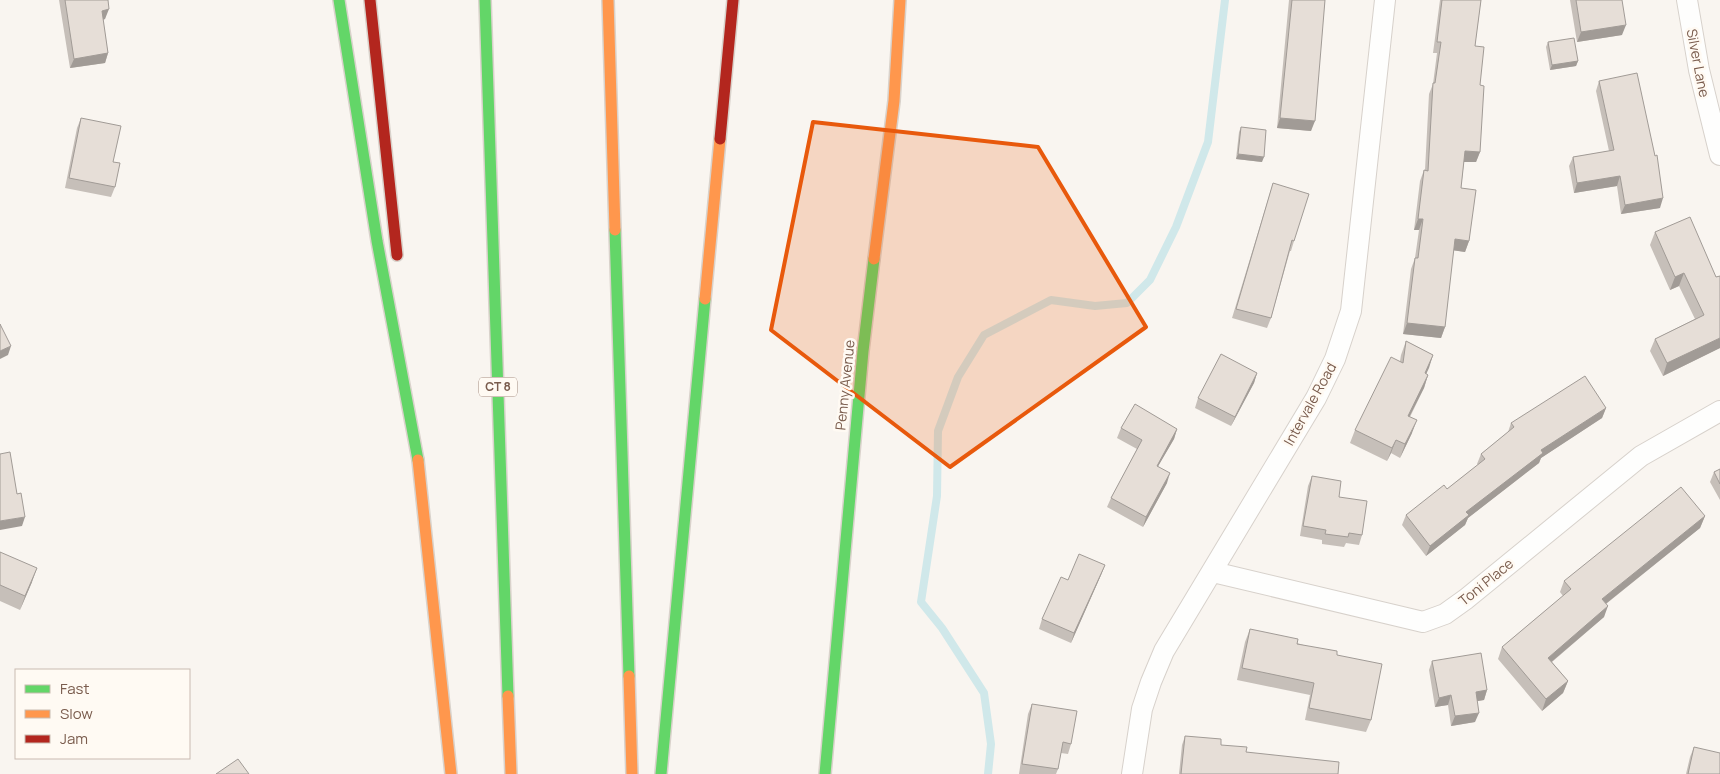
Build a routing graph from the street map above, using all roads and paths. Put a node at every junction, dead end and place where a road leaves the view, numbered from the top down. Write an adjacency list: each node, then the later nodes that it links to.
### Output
1 (339, 0): 13 (main road)
2 (370, 0): 10 (main road)
3 (485, 0): 16 (main road, CT 8)
4 (608, 0): 17 (main road)
5 (733, 0): 18 (main road)
6 (900, 0): 19 (main road, Penny Avenue)
7 (1385, 0): 14 (street, Intervale Road)
8 (1687, 0): 9 (street, Silver Lane)
9 (1720, 155)
10 (398, 263)
11 (402, 312): 13 (main road)
12 (1720, 411): 14 (street, Toni Place)
13 (416, 448): 15 (main road)
14 (1213, 572): 20 (street, Intervale Road)
15 (451, 774)
16 (511, 774)
17 (632, 774)
18 (660, 774)
19 (825, 774)
20 (1132, 774)

